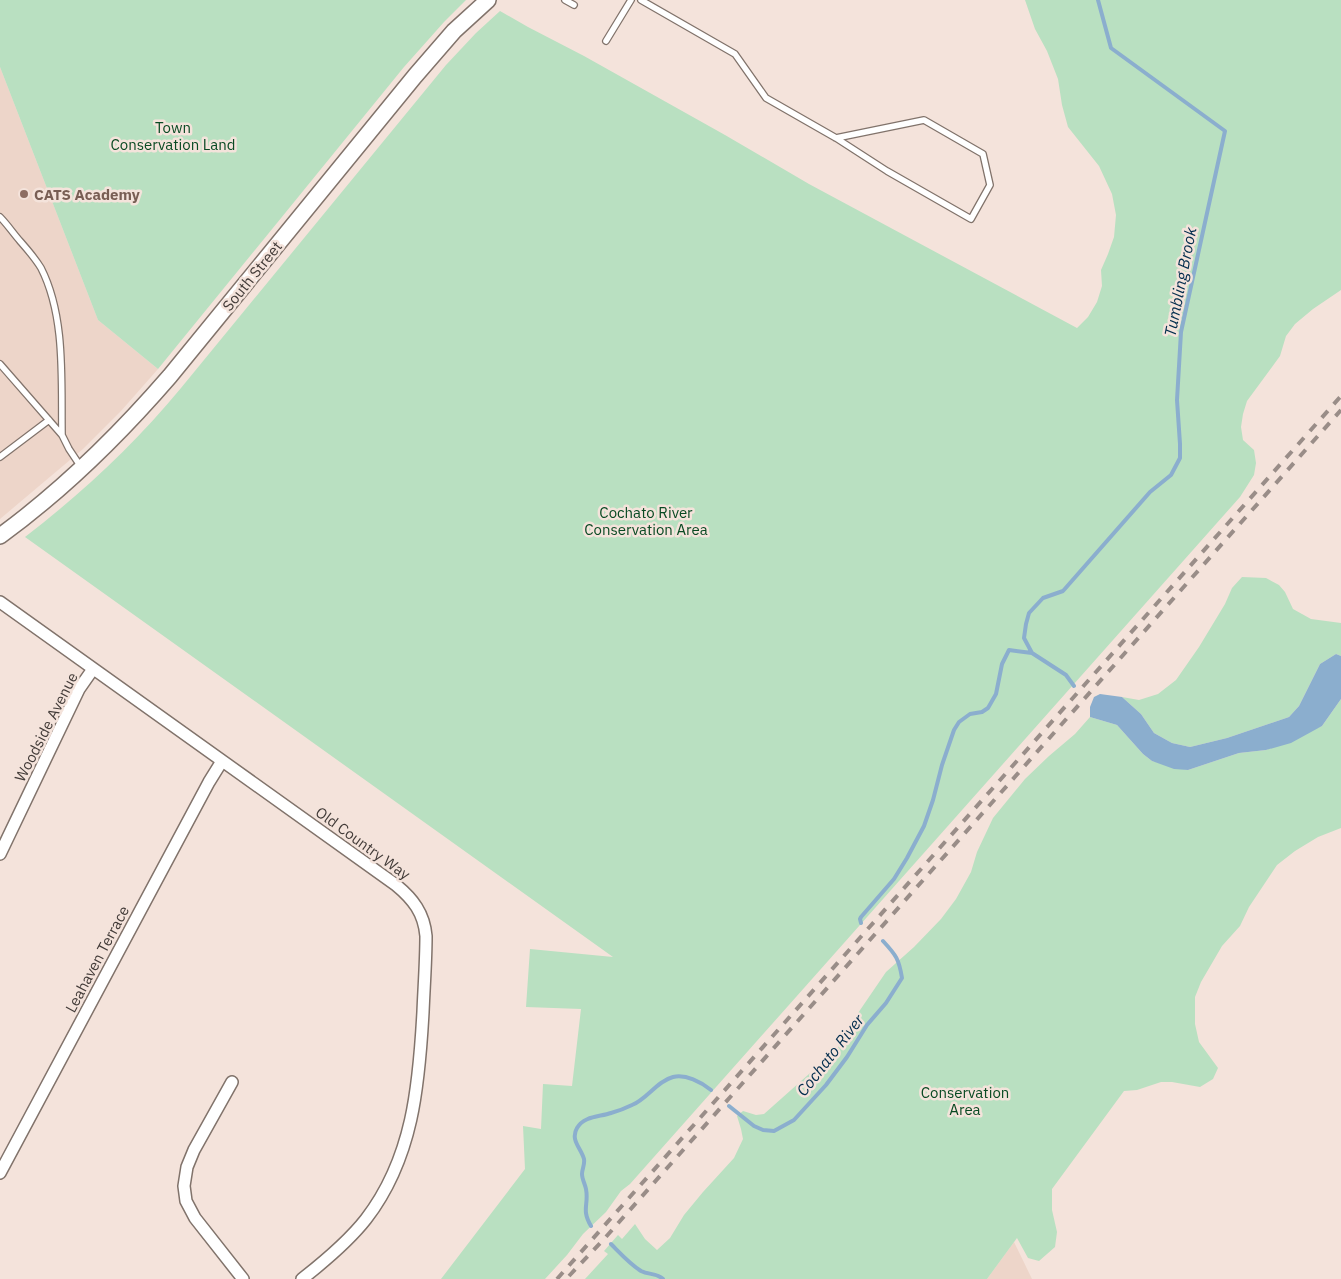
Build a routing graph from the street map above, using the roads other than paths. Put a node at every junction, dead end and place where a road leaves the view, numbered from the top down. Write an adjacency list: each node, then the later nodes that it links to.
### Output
1 (488, 0): 13 (main road, South Street)
2 (565, 0): 5 (lane)
3 (631, 0): 6 (lane)
4 (642, 0): 7 (lane)
5 (574, 6)
6 (606, 41)
7 (836, 138): 7 (lane)
8 (0, 217): 11 (lane)
9 (0, 364): 10 (lane)
10 (49, 420): 11 (lane); 12 (lane)
11 (62, 435): 13 (lane)
12 (0, 457)
13 (82, 468): 14 (main road, South Street)
14 (0, 536)
15 (0, 602): 16 (street, Old Country Way)
16 (93, 669): 17 (street, Old Country Way); 18 (street, Woodside Avenue)
17 (222, 761): 20 (street, Leahaven Terrace); 22 (street, Old Country Way)
18 (0, 854)
19 (232, 1082): 21 (street)
20 (0, 1172)
21 (243, 1279)
22 (302, 1279)

